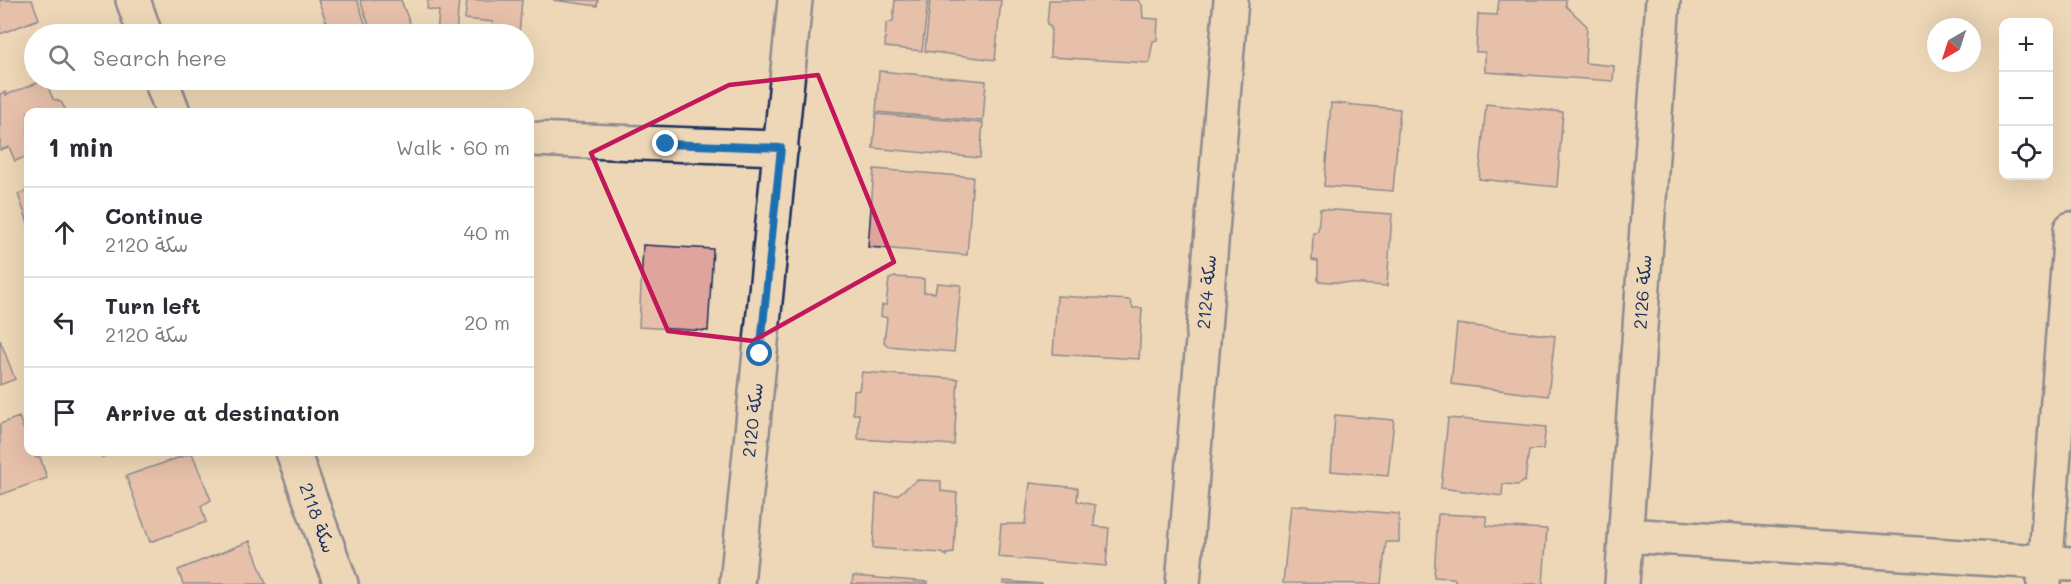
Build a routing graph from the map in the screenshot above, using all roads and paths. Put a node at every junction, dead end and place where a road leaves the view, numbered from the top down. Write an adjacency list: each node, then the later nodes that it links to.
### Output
1 (133, 0): 5 (street)
2 (795, 0): 9 (street, سكة 2120)
3 (1231, 0): 16 (street, سكة 2124)
4 (1664, 0): 12 (street, سكة 2126)
5 (141, 24)
6 (165, 90): 7 (street)
7 (172, 108)
8 (534, 139): 9 (street)
9 (781, 148): 15 (street, سكة 2120)
10 (2071, 229): 13 (street)
11 (294, 456): 14 (street, سكة 2118)
12 (1626, 535): 13 (street); 17 (street, سكة 2126)
13 (2054, 570)
14 (340, 584)
15 (737, 584)
16 (1184, 584)
17 (1622, 584)

